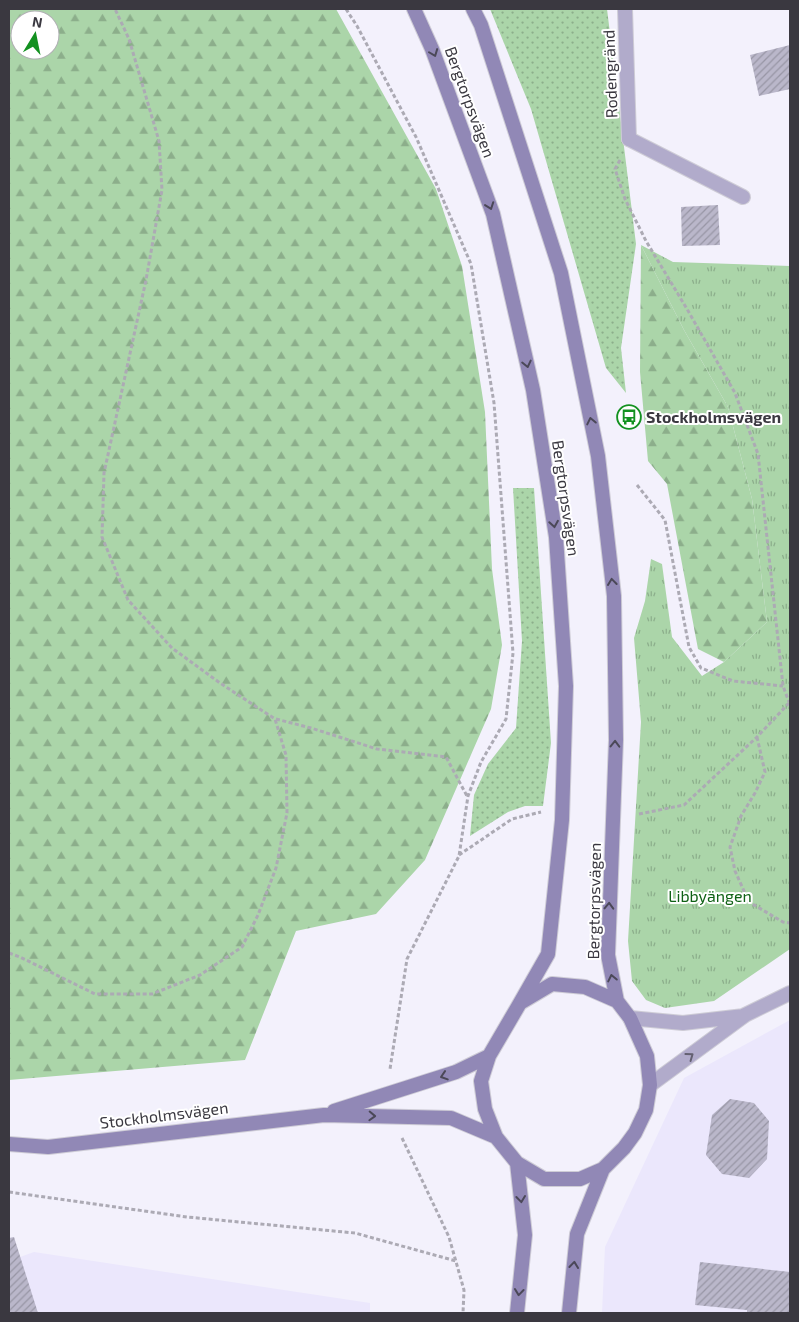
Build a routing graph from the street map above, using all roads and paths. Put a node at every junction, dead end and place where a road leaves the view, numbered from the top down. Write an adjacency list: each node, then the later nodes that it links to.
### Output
1 (115, 9): 11 (path)
2 (346, 9): 13 (path)
3 (414, 9): 21 (main road, Bergtorpsvägen, one-way to 21)
4 (472, 9): 20 (main road, Bergtorpsvägen, one-way to 4)
5 (625, 9): 6 (street, Rodengränd)
6 (629, 139): 7 (street); 9 (path)
7 (743, 197)
8 (637, 485): 9 (path)
9 (783, 686): 10 (path)
10 (790, 702): 12 (path)
11 (275, 719): 13 (path); 18 (path)
12 (757, 737): 15 (path); 17 (path)
13 (468, 796): 16 (path)
14 (544, 811): 16 (path)
15 (639, 814)
16 (459, 856): 25 (path)
17 (790, 923)
18 (9, 953)
19 (790, 993): 22 (street)
20 (617, 1002): 21 (main road); 23 (main road)
21 (520, 1003): 24 (main road, Bergtorpsvägen)
22 (745, 1016): 23 (street); 26 (street, one-way to 22)
23 (630, 1018): 26 (main road)
24 (489, 1056): 27 (main road, Stockholmsvägen, one-way to 27); 29 (main road, Bergtorpsvägen)
25 (390, 1069)
26 (650, 1085): 32 (main road)
27 (324, 1114): 29 (main road, Stockholmsvägen, one-way to 29); 30 (main road, Stockholmsvägen)
28 (400, 1135): 34 (path)
29 (496, 1137): 31 (main road)
30 (9, 1144)
31 (517, 1163): 32 (main road); 36 (main road, one-way to 36)
32 (602, 1169): 37 (main road, one-way to 32)
33 (9, 1192): 34 (path)
34 (456, 1261): 35 (path)
35 (462, 1313)
36 (516, 1313)
37 (568, 1313)

